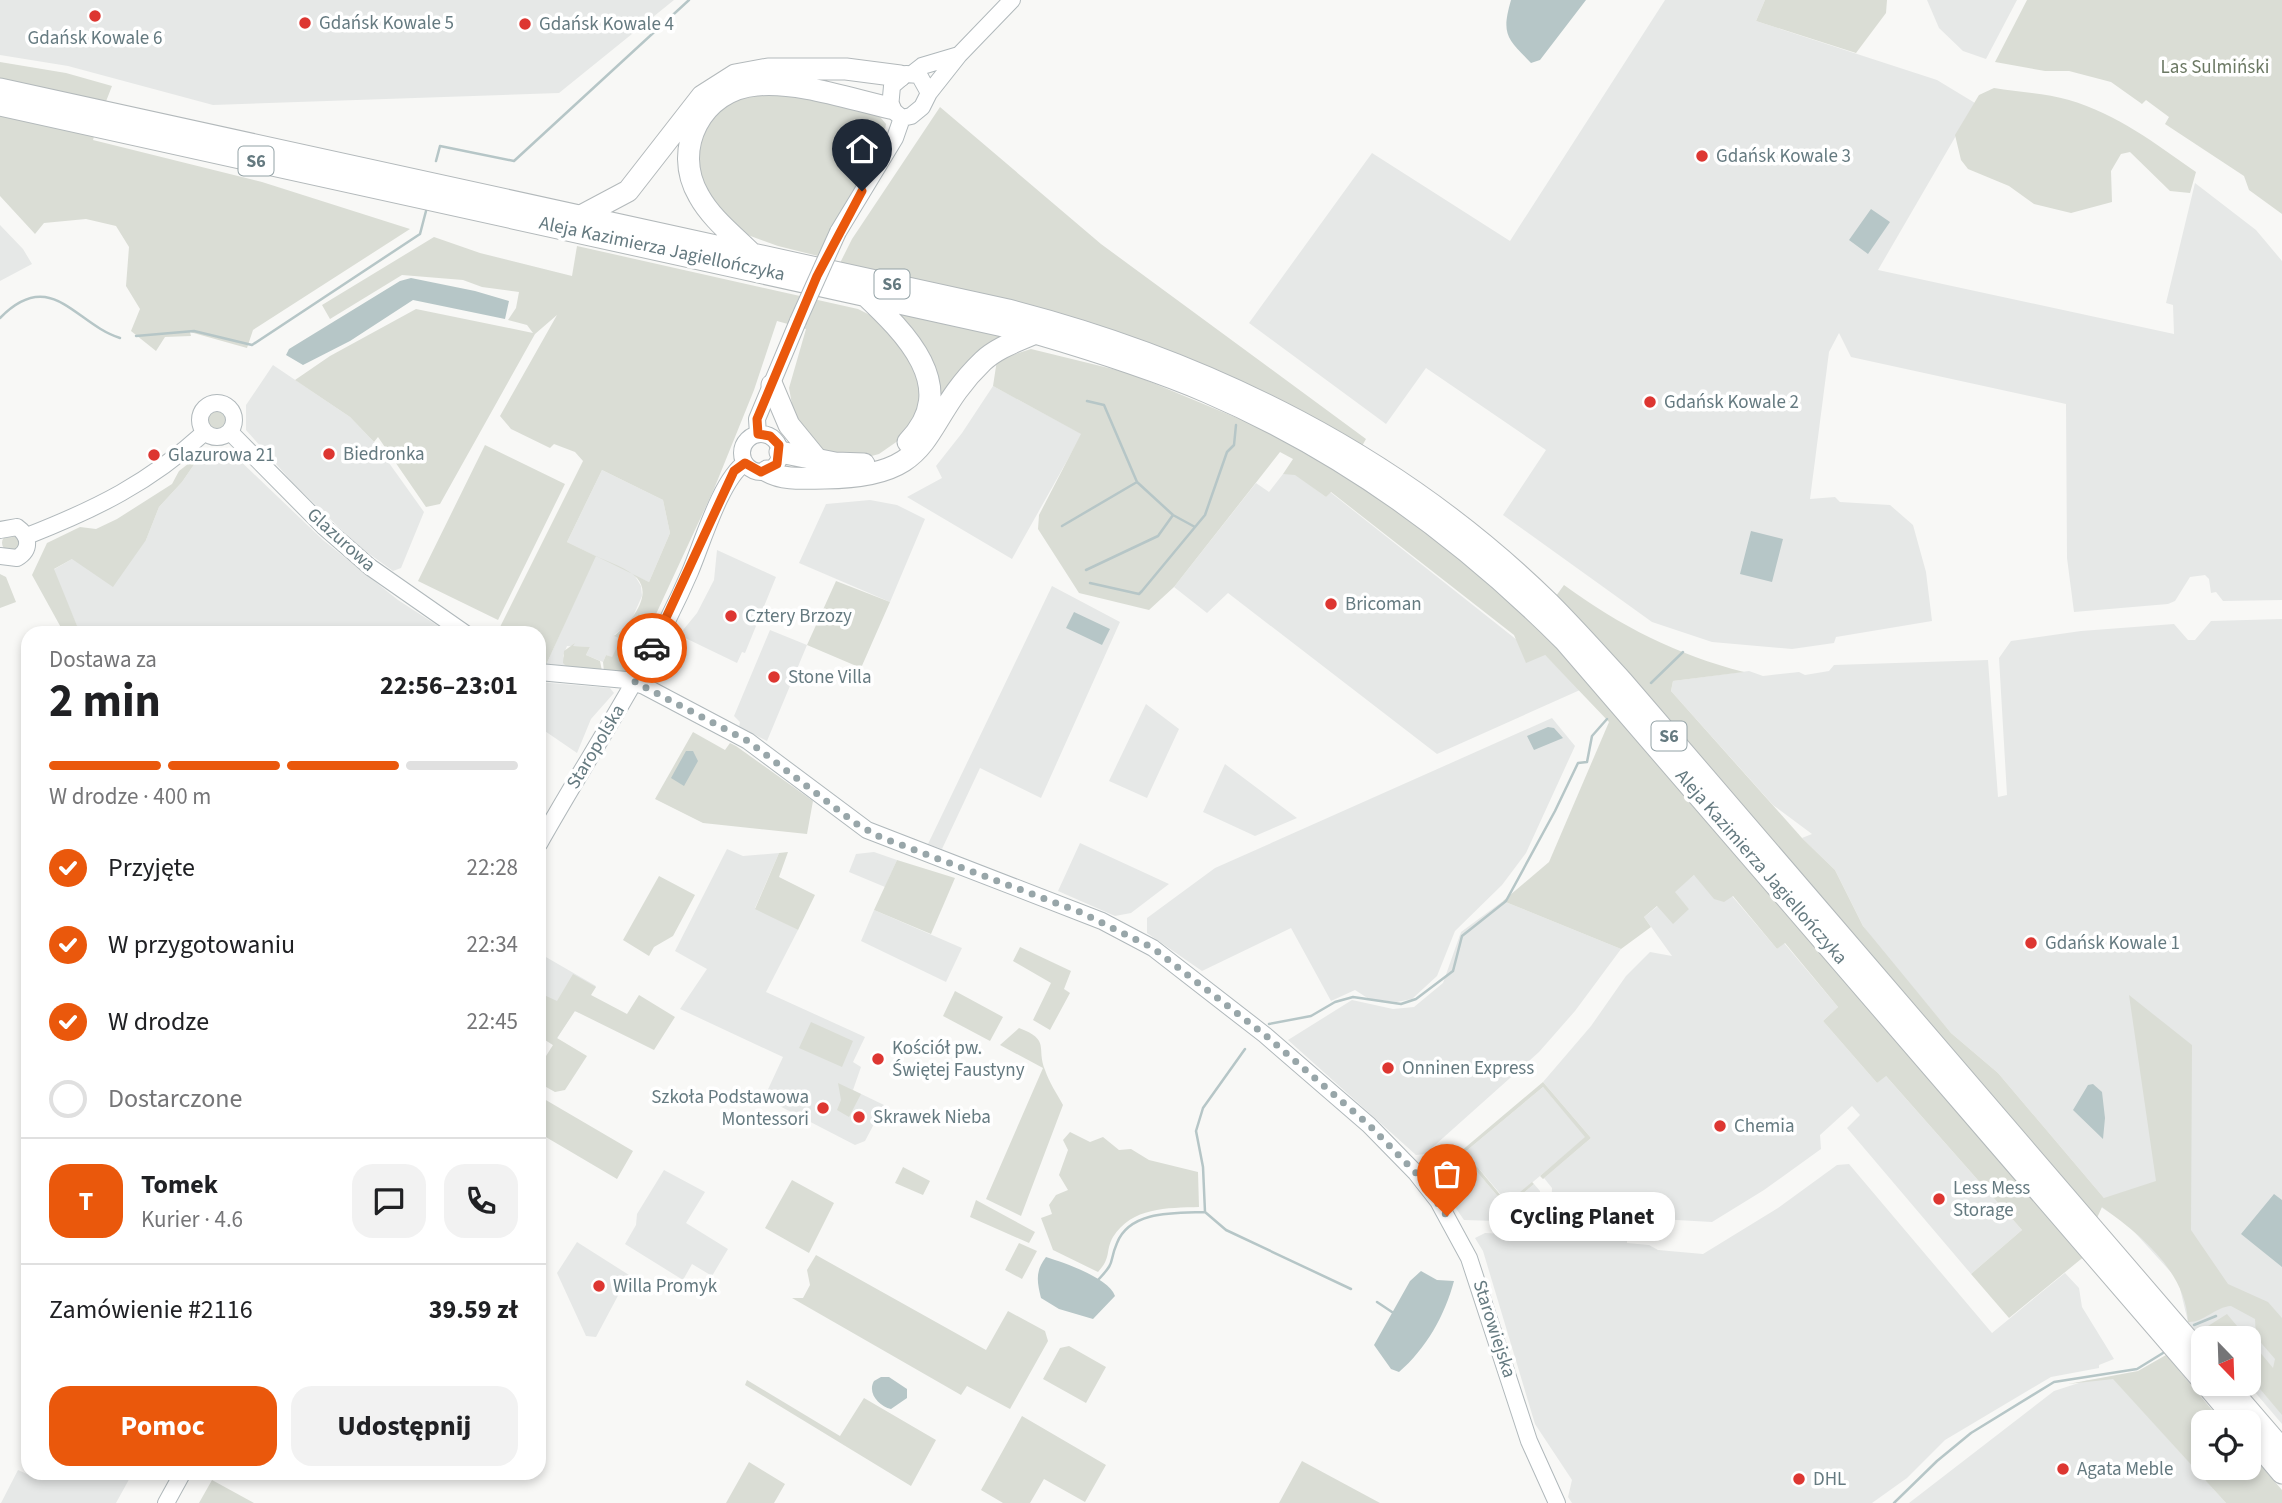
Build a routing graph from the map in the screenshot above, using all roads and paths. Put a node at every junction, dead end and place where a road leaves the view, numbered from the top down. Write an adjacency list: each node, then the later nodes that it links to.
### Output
1 (1012, 0): 2 (street)
2 (959, 55): 3 (street); 5 (street)
3 (906, 75): 5 (street); 7 (street); 8 (highway)
4 (0, 89): 8 (highway, Aleja Kazimierza Jagiellończyka / S6)
5 (929, 93): 7 (street)
6 (0, 105): 10 (highway, Aleja Kazimierza Jagiellończyka / S6)
7 (896, 113): 9 (highway); 12 (street, Staropolska, bridge)
8 (581, 216): 9 (highway, Aleja Kazimierza Jagiellończyka / S6)
9 (750, 252): 27 (highway, Aleja Kazimierza Jagiellończyka / S6)
10 (864, 294): 11 (highway, Aleja Kazimierza Jagiellończyka / S6); 17 (highway)
11 (1035, 333): 19 (highway); 28 (highway, Aleja Kazimierza Jagiellończyka / S6)
12 (772, 385): 15 (street, Staropolska); 17 (highway)
13 (205, 432): 14 (street); 14 (street); 21 (street)
14 (230, 432): 23 (street, Glazurowa)
15 (758, 434): 16 (street); 18 (street, Staropolska)
16 (780, 452): 17 (highway); 19 (street)
17 (816, 458)
18 (745, 463): 19 (street); 25 (street, Staropolska)
19 (767, 471)
20 (2, 524): 21 (street)
21 (27, 536): 22 (street)
22 (0, 556)
23 (454, 626)
24 (546, 673): 25 (street)
25 (635, 682): 26 (street, Staropolska); 37 (street, Starowiejska)
26 (546, 832)
27 (2191, 1343)
28 (2191, 1367)
29 (2216, 1396): 31 (highway, Aleja Kazimierza Jagiellończyka / S6)
30 (2236, 1396): 33 (highway)
31 (2228, 1410)
32 (2261, 1448): 34 (highway)
33 (2282, 1449)
34 (2282, 1473)
35 (179, 1480): 36 (street)
36 (166, 1503)
37 (1557, 1503)

